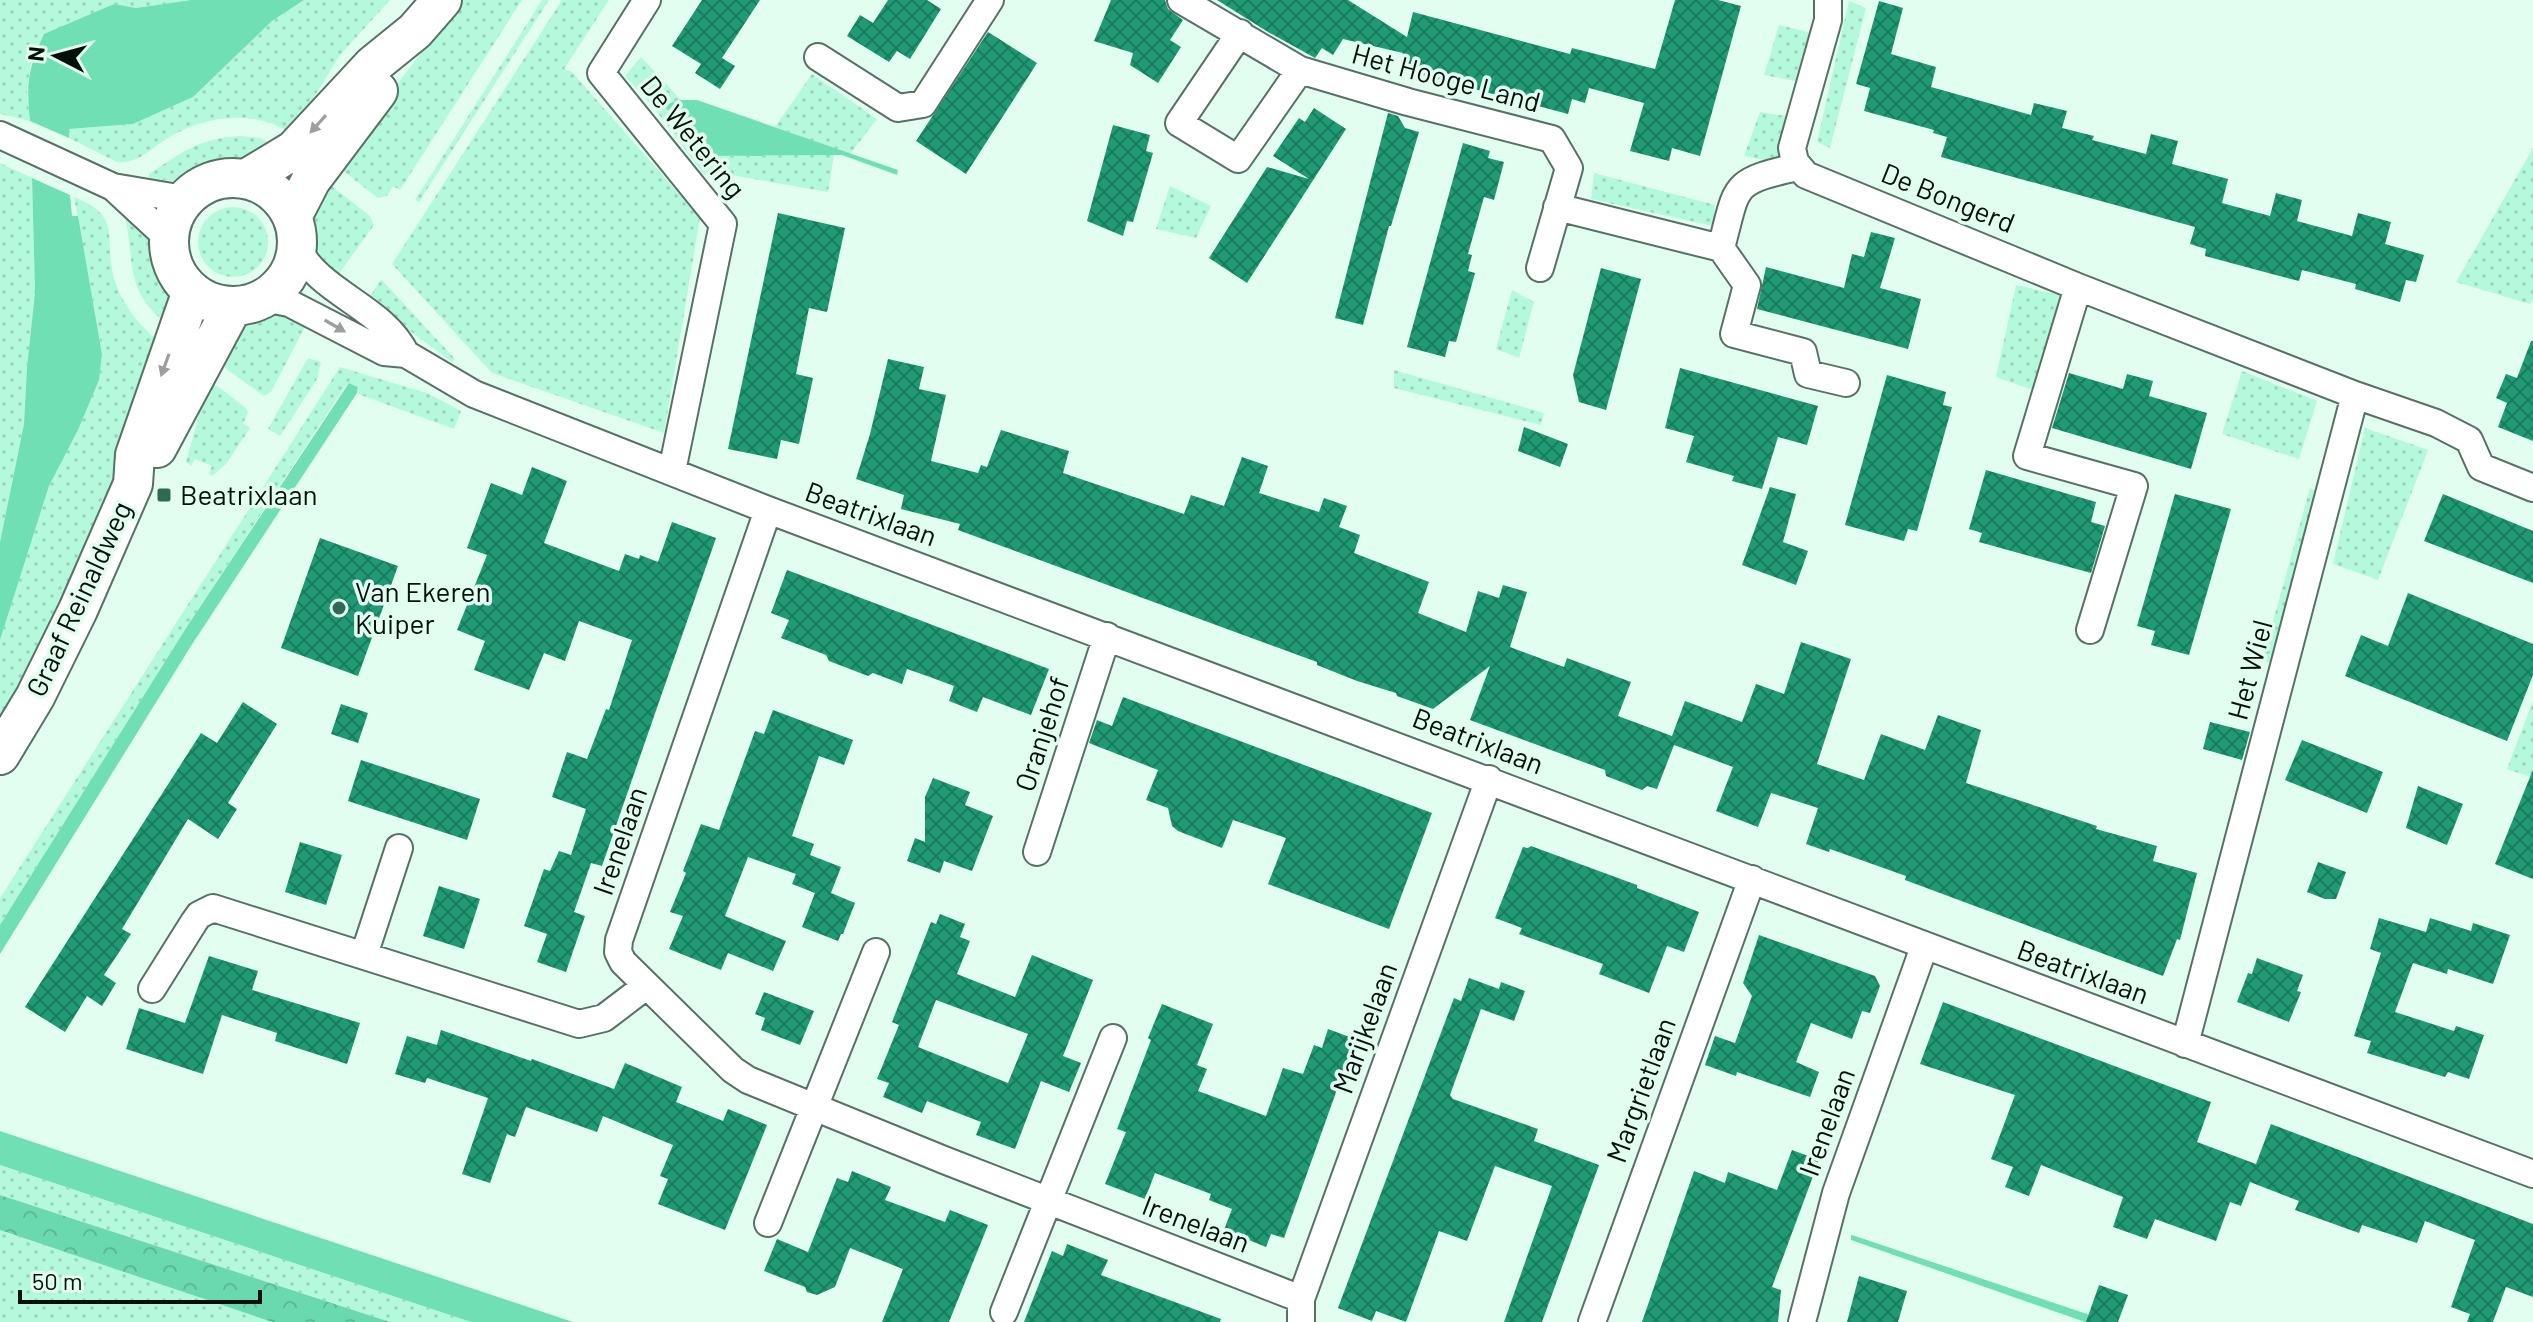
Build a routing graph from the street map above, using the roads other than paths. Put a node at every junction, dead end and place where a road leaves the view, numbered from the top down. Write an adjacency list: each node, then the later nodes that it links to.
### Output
1 (442, 0): 6 (main road)
2 (647, 0): 26 (street, De Wetering)
3 (990, 0): 8 (street)
4 (1181, 0): 7 (street, Het Hooge Land)
5 (1828, 0): 11 (street)
6 (415, 31): 12 (main road, one-way to 12); 16 (main road)
7 (1240, 33): 9 (street, Het Hooge Land); 9 (street)
8 (818, 57)
9 (1300, 70): 15 (street, Het Hooge Land)
10 (3, 136): 13 (street)
11 (1797, 167): 18 (street); 20 (street, De Bongerd)
12 (246, 179): 14 (main road); 16 (main road)
13 (108, 184): 14 (street); 17 (street)
14 (184, 199): 17 (main road)
15 (1557, 207): 18 (street); 19 (street, Het Hooge Land)
16 (294, 232): 22 (main road); 23 (street, Beatrixlaan)
17 (168, 238): 21 (main road)
18 (1721, 248): 24 (street)
19 (1540, 268)
20 (2078, 287): 25 (street, De Bongerd); 30 (street)
21 (192, 291): 22 (main road); 27 (main road, Graaf Reinaldweg, one-way to 27)
22 (248, 302): 23 (street, Beatrixlaan, one-way to 23); 27 (main road, Graaf Reinaldweg)
23 (406, 354): 26 (street, Beatrixlaan)
24 (1846, 383)
25 (2355, 395): 28 (street); 43 (street, Het Wiel)
26 (672, 471): 29 (street, Beatrixlaan)
27 (133, 484): 32 (main road, Graaf Reinaldweg)
28 (2533, 488)
29 (768, 510): 31 (street, Beatrixlaan); 40 (street, Irenelaan)
30 (2090, 630)
31 (1107, 636): 33 (street, Beatrixlaan); 35 (street, Oranjehof)
32 (0, 755)
33 (1489, 779): 36 (street, Beatrixlaan); 48 (street, Marijkelaan)
34 (399, 848): 39 (street)
35 (1037, 852)
36 (1752, 879): 37 (street, Beatrixlaan); 50 (street, Margrietlaan)
37 (1924, 947): 43 (street, Beatrixlaan); 51 (street, Irenelaan)
38 (876, 952): 44 (street)
39 (364, 955): 40 (street); 41 (street)
40 (646, 986): 44 (street, Irenelaan)
41 (152, 989)
42 (1113, 1038): 46 (street)
43 (2185, 1044): 45 (street, Beatrixlaan)
44 (814, 1106): 46 (street, Irenelaan); 47 (street)
45 (2533, 1174)
46 (1047, 1200): 48 (street, Irenelaan); 49 (street)
47 (768, 1223)
48 (1301, 1310)
49 (1004, 1312)
50 (1592, 1322)
51 (1802, 1322)

